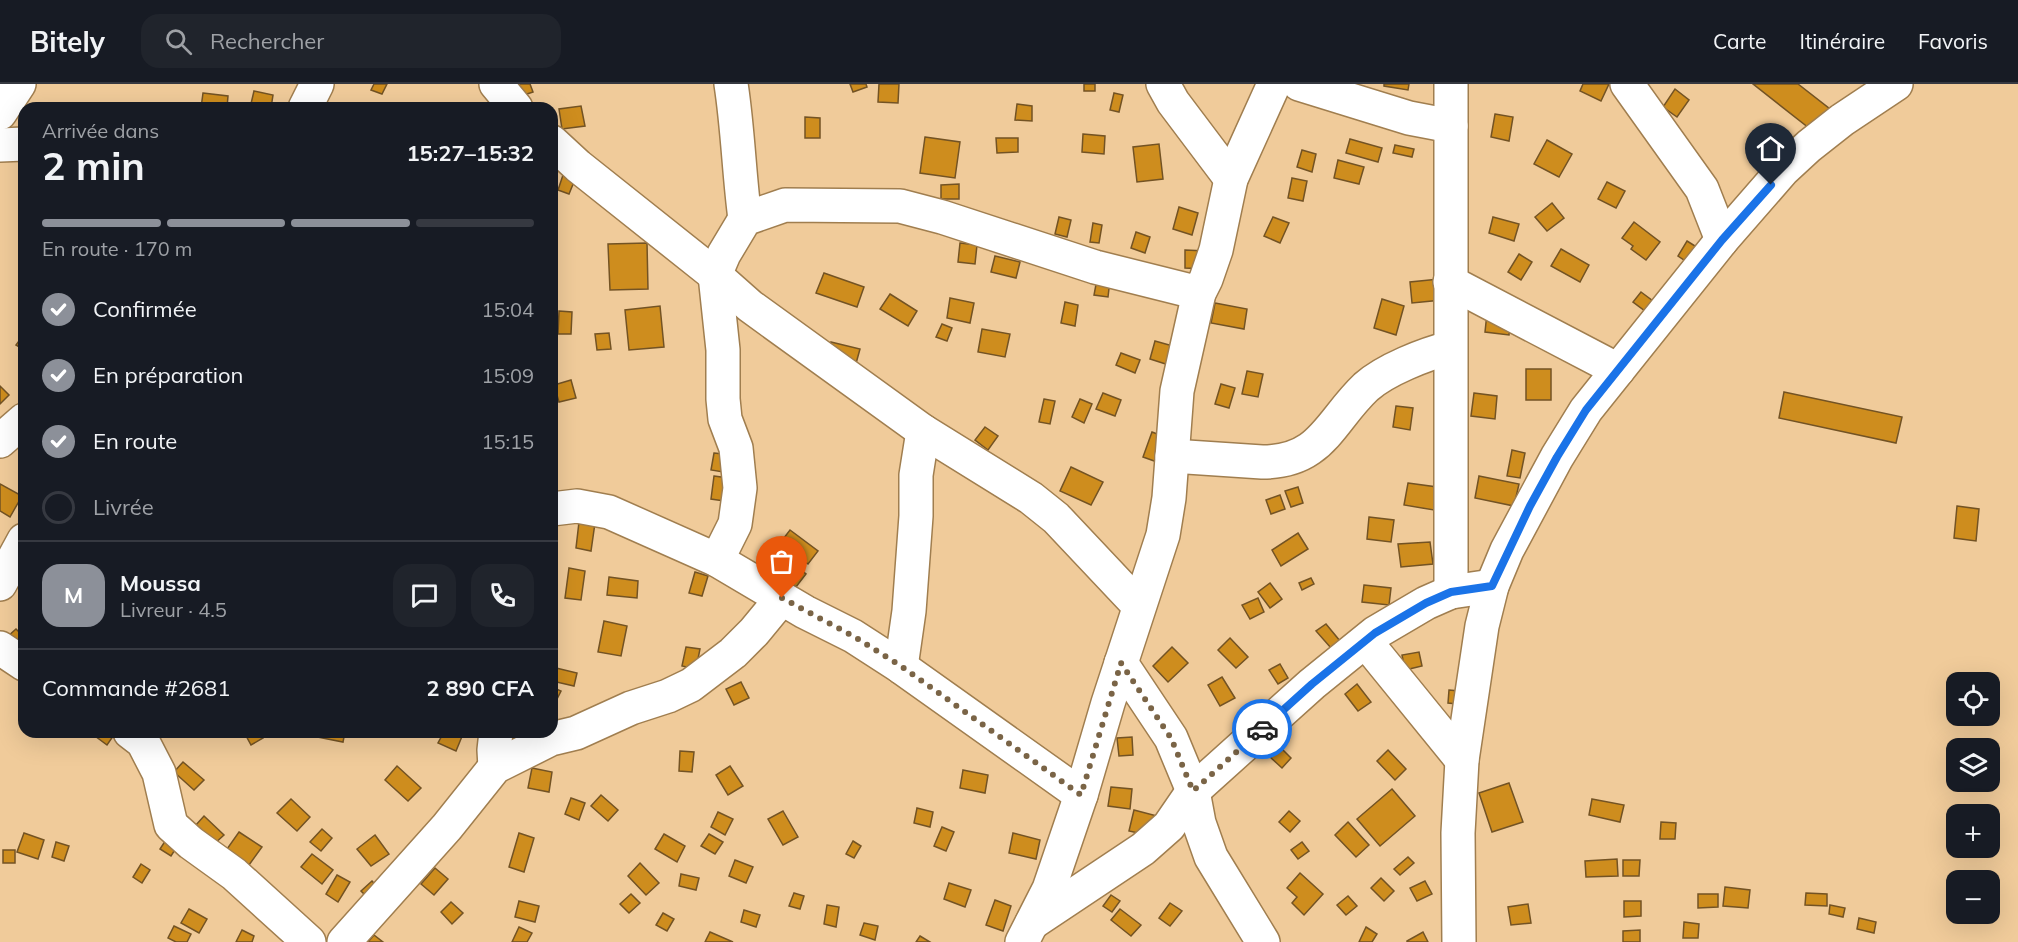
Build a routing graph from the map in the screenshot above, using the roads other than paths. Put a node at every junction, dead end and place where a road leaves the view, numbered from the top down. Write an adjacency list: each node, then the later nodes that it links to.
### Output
1 (19, 84): 13 (street)
2 (317, 84): 11 (street)
3 (496, 84): 12 (street)
4 (731, 84): 19 (street)
5 (1163, 84): 18 (street)
6 (1274, 84): 18 (street)
7 (1299, 84): 14 (street)
8 (1451, 84): 14 (street)
9 (1627, 84): 20 (street)
10 (1896, 84): 20 (street)
11 (308, 102)
12 (511, 102)
13 (0, 113)
14 (1451, 126): 22 (street)
15 (18, 144): 16 (street)
16 (0, 145)
17 (558, 148): 21 (street)
18 (1231, 179): 23 (street)
19 (745, 219): 21 (street); 23 (street)
20 (1722, 240): 25 (street)
21 (715, 274): 27 (street); 32 (street)
22 (1450, 282): 24 (street); 25 (street)
23 (1199, 293): 29 (street)
24 (1450, 348): 29 (street); 35 (street)
25 (1618, 370): 34 (street)
26 (18, 425): 28 (street)
27 (922, 431): 37 (street); 42 (street)
28 (0, 441)
29 (1172, 456): 37 (street)
30 (558, 509): 32 (street)
31 (18, 551): 33 (street)
32 (717, 560): 36 (street)
33 (0, 584)
34 (1492, 586): 35 (street); 47 (street)
35 (1451, 592): 38 (street)
36 (782, 598): 42 (street); 43 (street)
37 (1139, 606): 41 (street)
38 (1366, 642): 47 (street); 49 (street)
39 (0, 648): 40 (street)
40 (18, 660)
41 (1121, 663): 49 (street); 50 (street)
42 (901, 666): 50 (street)
43 (558, 737)
44 (138, 738): 52 (street)
45 (495, 738): 48 (street)
46 (555, 738): 48 (street)
47 (1462, 760): 55 (street)
48 (495, 767): 53 (street)
49 (1193, 791): 51 (street); 54 (street)
50 (1081, 795): 51 (street)
51 (1027, 932)
52 (309, 942)
53 (344, 942)
54 (1263, 942)
55 (1459, 942)

